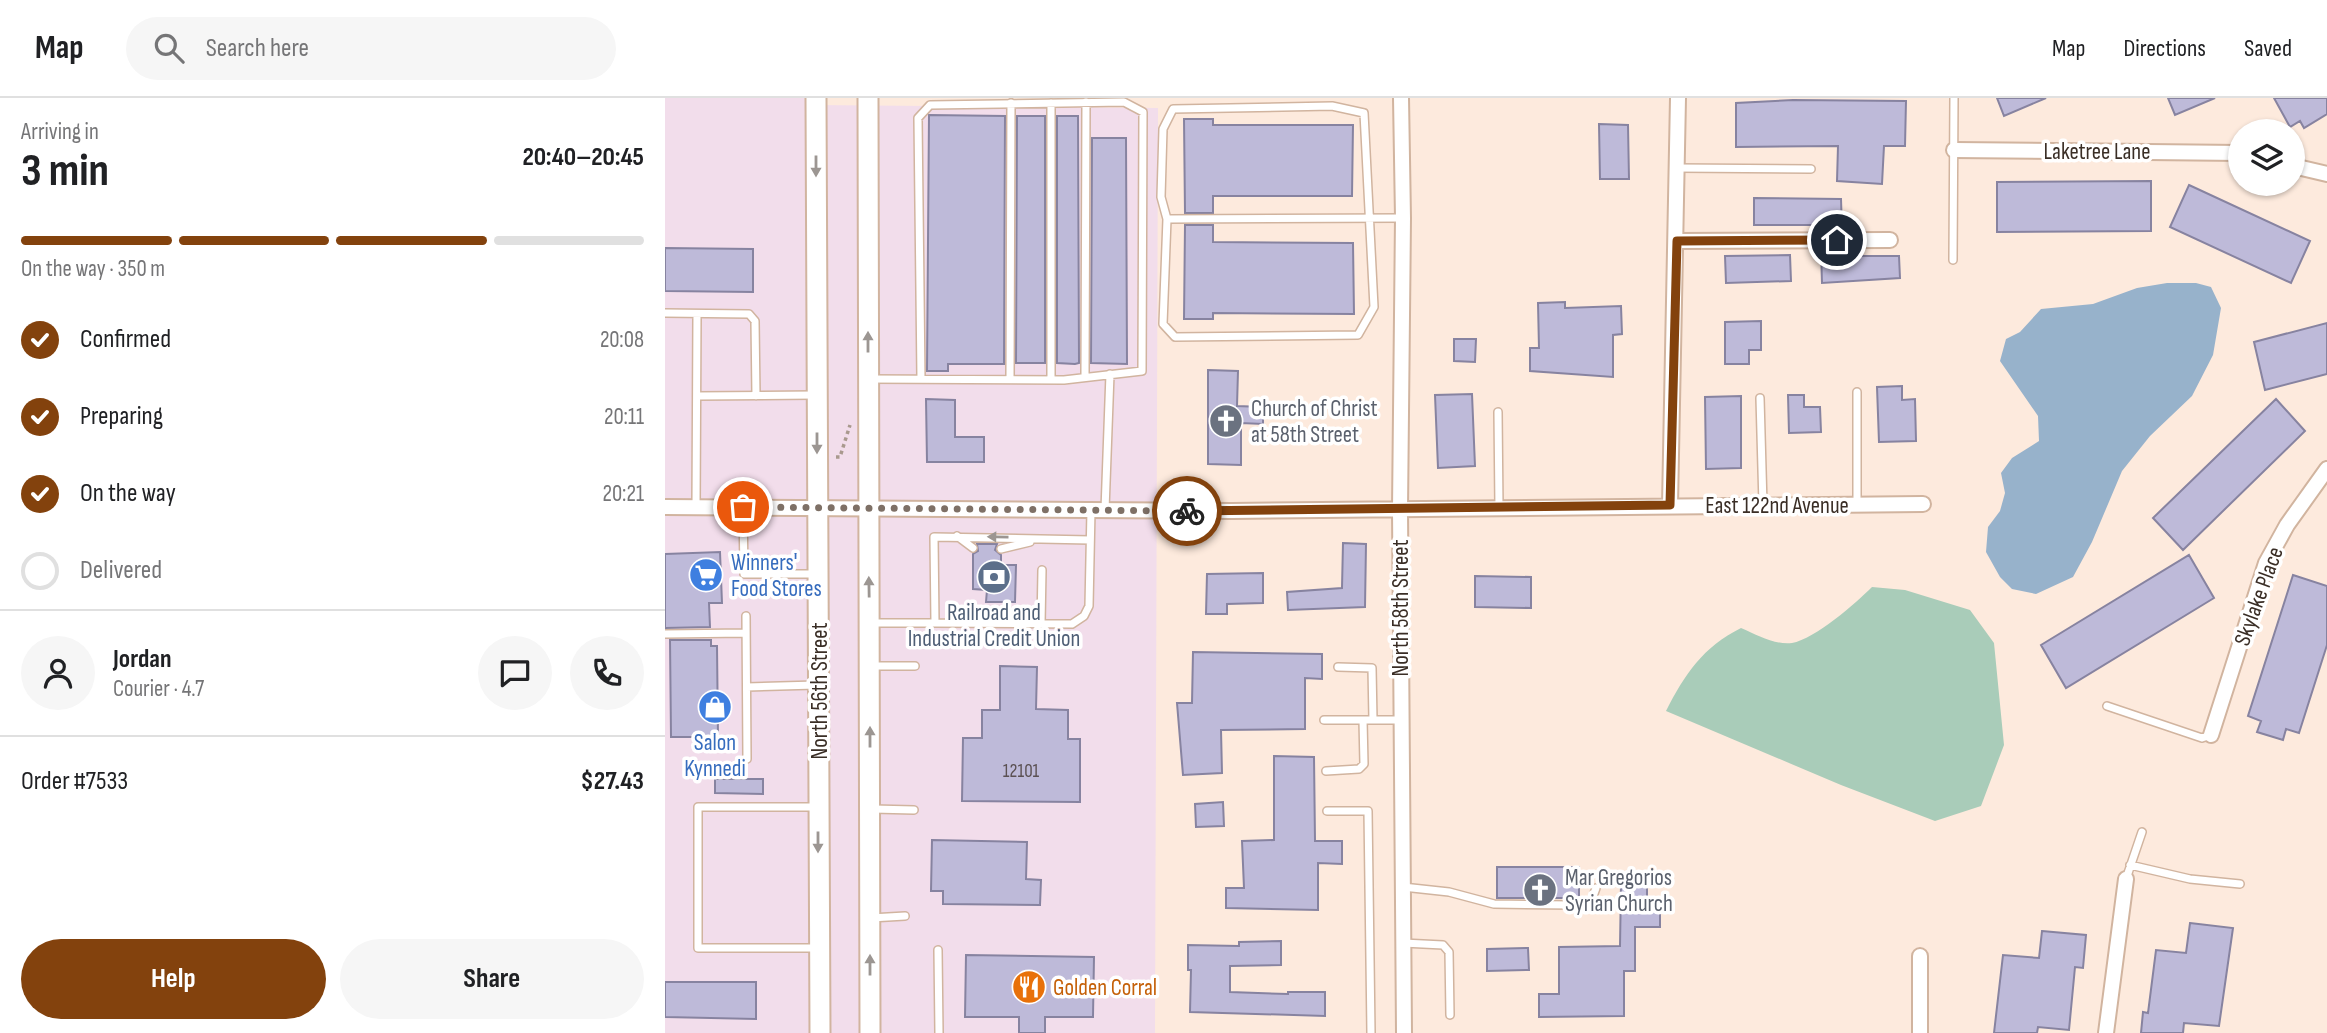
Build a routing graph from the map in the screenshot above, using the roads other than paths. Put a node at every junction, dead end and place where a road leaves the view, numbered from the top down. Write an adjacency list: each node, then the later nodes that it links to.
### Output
1 (816, 98): 30 (main road, North 56th Street, one-way to 30)
2 (868, 98): 25 (main road, one-way to 2)
3 (1401, 98): 15 (street, North 58th Street)
4 (1678, 98): 11 (street)
5 (1954, 98): 9 (lane)
6 (1086, 102): 8 (lane); 23 (lane); 24 (lane)
7 (1011, 103): 8 (lane); 26 (lane); 27 (lane)
8 (1051, 103): 28 (lane)
9 (1954, 150): 10 (street, Laketree Lane); 20 (lane)
10 (2228, 153)
11 (1677, 168): 12 (lane); 19 (street)
12 (1811, 169)
13 (2305, 169): 14 (street)
14 (2327, 174)
15 (1403, 218): 17 (lane); 47 (street, North 58th Street)
16 (1167, 219): 17 (lane); 17 (lane); 17 (lane)
17 (1369, 220)
18 (1890, 240): 19 (street)
19 (1677, 241): 37 (street)
20 (1953, 260)
21 (665, 313): 22 (lane)
22 (697, 314): 31 (lane); 32 (lane)
23 (1110, 374): 24 (lane); 46 (lane)
24 (1085, 377): 28 (lane)
25 (868, 379): 26 (lane); 44 (main road)
26 (921, 379): 27 (lane)
27 (1010, 380): 28 (lane)
28 (1051, 380)
29 (1857, 392): 39 (lane)
30 (817, 395): 32 (lane); 43 (main road, North 56th Street, one-way to 43)
31 (697, 396): 32 (lane); 41 (lane)
32 (756, 396)
33 (1760, 398): 38 (lane)
34 (1498, 412): 45 (lane)
35 (2327, 469): 71 (street, Skylake Place)
36 (1923, 504): 39 (street, East 122nd Avenue)
37 (1670, 505): 38 (street, East 122nd Avenue); 45 (street, East 122nd Avenue)
38 (1763, 505): 39 (street, East 122nd Avenue)
39 (1857, 505)
40 (665, 507): 41 (street, East 122nd Avenue)
41 (697, 507): 42 (street, East 122nd Avenue)
42 (743, 507): 43 (street, East 122nd Avenue); 54 (lane)
43 (818, 507): 44 (street, East 122nd Avenue); 54 (main road, North 56th Street)
44 (868, 508): 46 (street, East 122nd Avenue); 56 (main road, one-way to 44)
45 (1499, 509): 47 (street, East 122nd Avenue)
46 (1098, 510): 47 (street, East 122nd Avenue); 49 (lane)
47 (1400, 510): 70 (street, North 58th Street)
48 (957, 536): 50 (lane, one-way to 48); 51 (lane); 57 (lane)
49 (1090, 540): 50 (lane); 58 (lane)
50 (1030, 541): 52 (lane)
51 (973, 548)
52 (1001, 549)
53 (1042, 570): 58 (lane)
54 (820, 574): 64 (main road, North 56th Street)
55 (746, 616): 59 (lane)
56 (870, 623): 57 (lane); 61 (main road)
57 (935, 623): 58 (lane)
58 (1041, 624)
59 (746, 633): 60 (lane); 65 (lane)
60 (665, 634)
61 (870, 666): 62 (lane); 75 (main road, one-way to 61)
62 (915, 666)
63 (1338, 667): 69 (lane)
64 (818, 685): 65 (lane); 74 (main road, North 56th Street)
65 (747, 687): 72 (lane)
66 (2107, 706): 71 (lane)
67 (1324, 720): 68 (lane)
68 (1363, 720): 69 (lane); 73 (lane)
69 (1373, 720): 70 (lane)
70 (1401, 720): 81 (street, North 58th Street)
71 (2211, 735)
72 (747, 759)
73 (1326, 771)
74 (818, 807): 86 (main road, North 56th Street, one-way to 86); 86 (lane)
75 (871, 809): 76 (lane); 84 (main road)
76 (914, 810)
77 (1327, 811): 93 (lane)
78 (2142, 832): 79 (lane)
79 (2128, 872): 80 (lane); 96 (street)
80 (2240, 884)
81 (1402, 887): 82 (lane); 85 (street, North 58th Street)
82 (1596, 888)
83 (905, 916): 84 (lane)
84 (870, 918): 91 (main road, one-way to 84)
85 (1403, 943): 89 (lane); 94 (street, North 58th Street)
86 (818, 948): 90 (main road, North 56th Street)
87 (939, 950): 92 (lane)
88 (1920, 956): 95 (street)
89 (1450, 1016)
90 (820, 1033)
91 (870, 1033)
92 (939, 1033)
93 (1371, 1033)
94 (1403, 1033)
95 (1920, 1033)
96 (2106, 1033)

